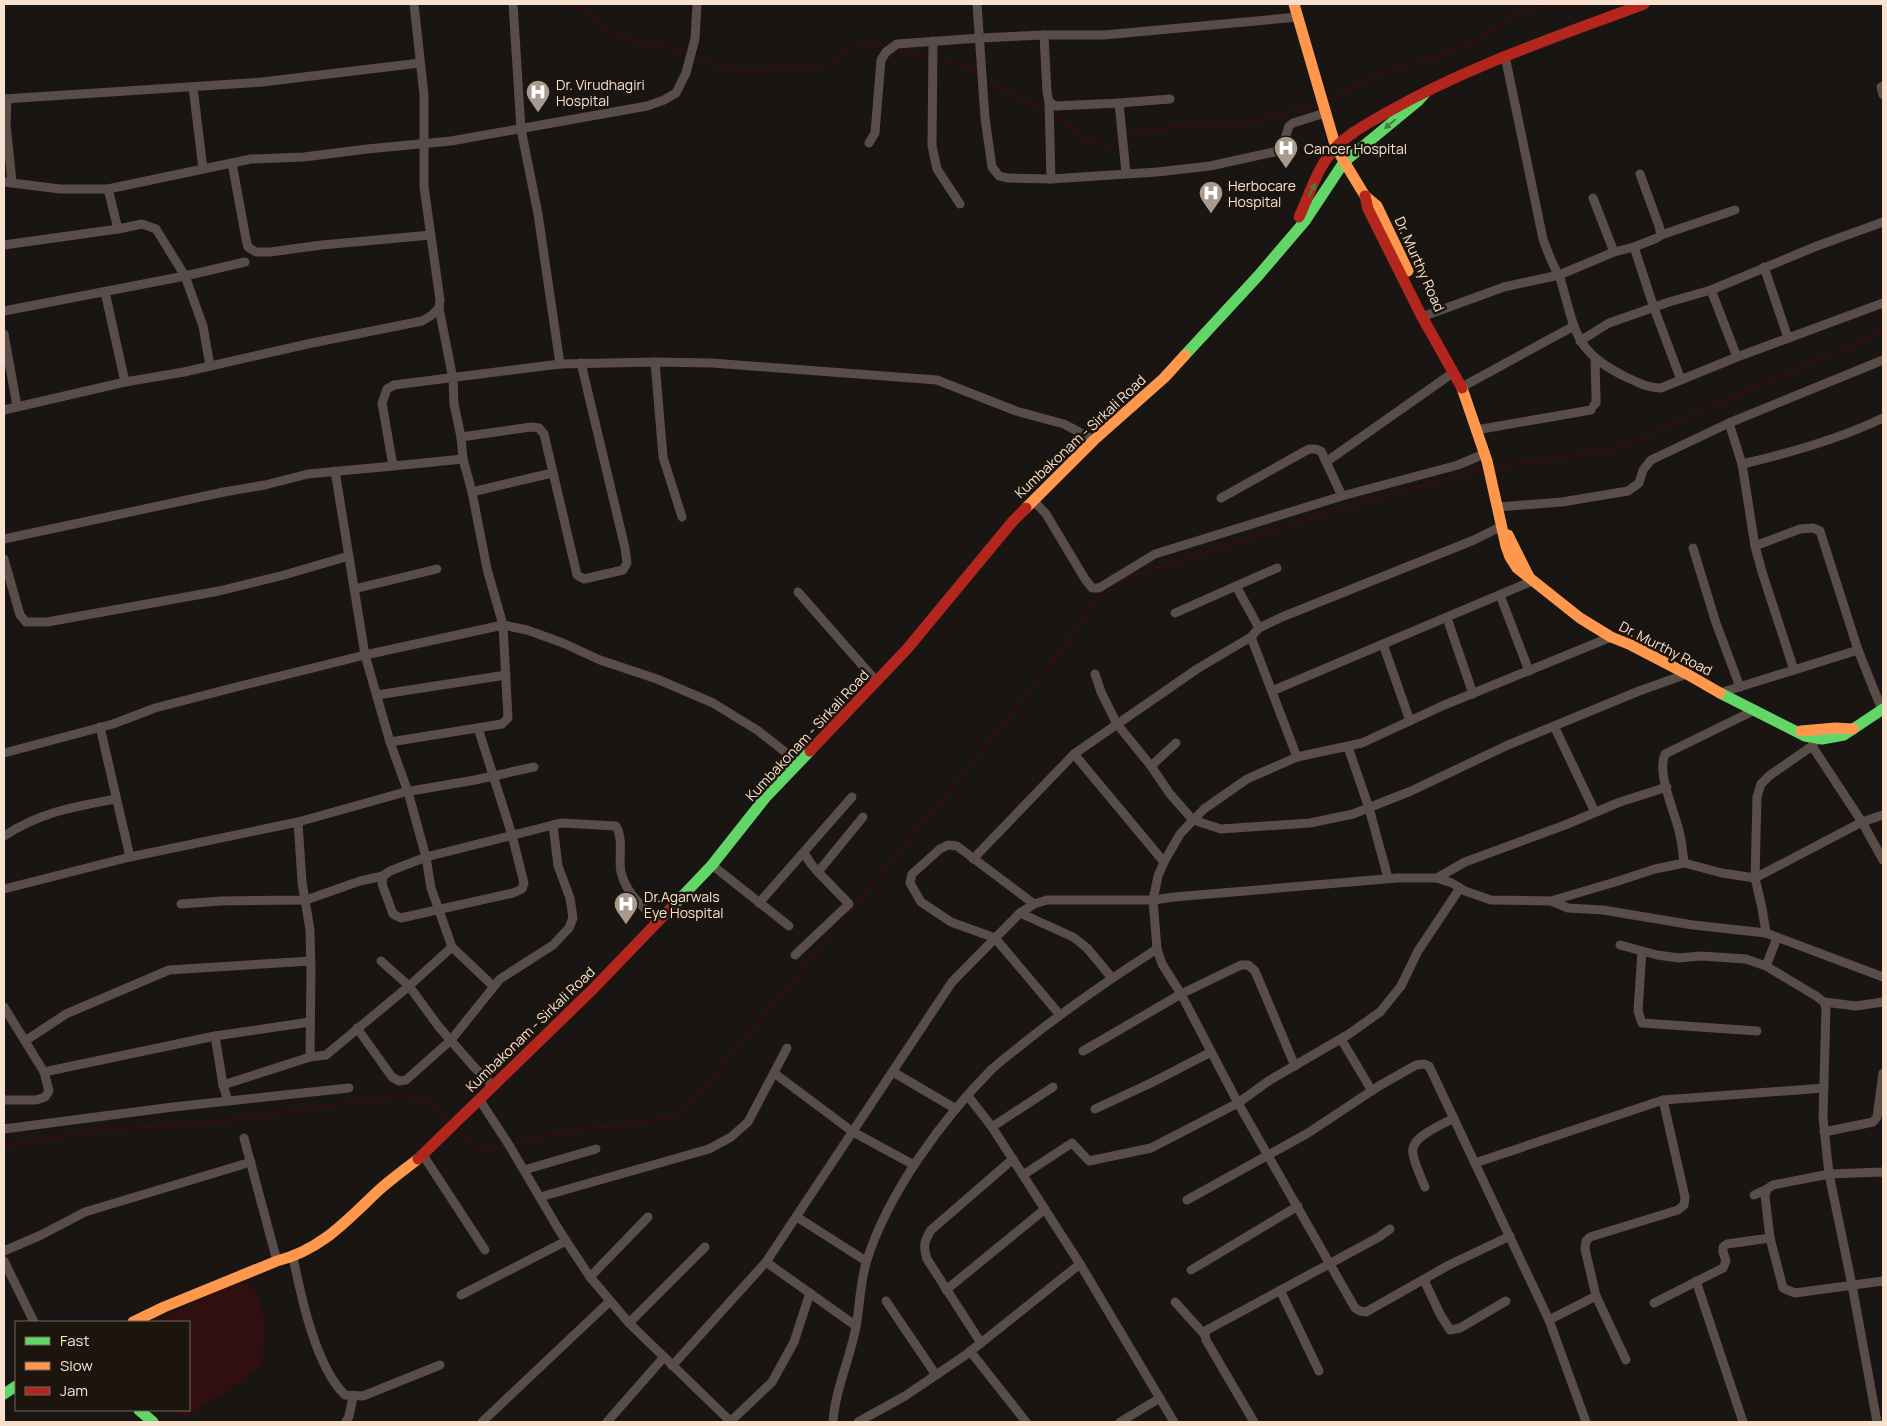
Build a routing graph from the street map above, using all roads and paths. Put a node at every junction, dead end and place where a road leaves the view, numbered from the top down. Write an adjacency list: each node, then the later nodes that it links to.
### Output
1 (414, 4): 12 (street)
2 (513, 4): 22 (street)
3 (697, 4): 22 (street)
4 (977, 4): 9 (street)
5 (1294, 4): 7 (main road, Dr. Murthy Road)
6 (1644, 4): 11 (main road, Kumbakonam - Sirkali Road)
7 (1298, 17): 8 (street); 21 (main road, Dr. Murthy Road)
8 (1044, 35): 9 (street); 19 (street)
9 (980, 38): 10 (street); 31 (street)
10 (933, 41): 23 (street); 36 (street)
11 (1505, 56): 15 (main road, Kumbakonam - Sirkali Road); 48 (street)
12 (420, 63): 14 (street); 24 (street)
13 (1883, 86): 16 (street)
14 (193, 87): 18 (street); 28 (street)
15 (1426, 92): 25 (main road, Kumbakonam - Sirkali Road); 26 (main road, Kumbakonam - Sirkali Road, one-way to 26)
16 (1883, 94)
17 (1170, 98): 20 (street)
18 (6, 99): 32 (street)
19 (1049, 102): 20 (street); 31 (street)
20 (1119, 104): 29 (street)
21 (1324, 110): 25 (main road, Dr. Murthy Road); 29 (street)
22 (521, 129): 24 (street); 67 (street)
23 (869, 143)
24 (425, 144): 27 (street); 41 (street)
25 (1336, 148): 26 (main road, Dr. Murthy Road); 40 (main road, Kumbakonam - Sirkali Road, one-way to 25)
26 (1344, 162): 34 (main road, Dr. Murthy Road); 40 (main road, Kumbakonam - Sirkali Road)
27 (232, 163): 28 (street); 41 (street)
28 (203, 169): 33 (street)
29 (1126, 173): 31 (street)
30 (1640, 174): 42 (street)
31 (1051, 179)
32 (8, 182): 33 (street)
33 (108, 189): 39 (street)
34 (1365, 196): 56 (main road, Dr. Murthy Road); 61 (main road, Dr. Murthy Road)
35 (1593, 198): 45 (street)
36 (960, 204)
37 (1735, 210): 42 (street)
38 (1883, 222): 47 (street)
39 (118, 230): 43 (street); 49 (street)
40 (1293, 234): 80 (main road, Kumbakonam - Sirkali Road)
41 (431, 235): 53 (street)
42 (1661, 235): 44 (street)
43 (4, 245)
44 (1634, 247): 45 (street); 54 (street)
45 (1614, 252): 48 (street)
46 (245, 262): 49 (street)
47 (1764, 268): 50 (street); 59 (street)
48 (1559, 275): 56 (street); 57 (street)
49 (185, 276): 51 (street); 68 (street)
50 (1711, 290): 54 (street); 62 (street)
51 (104, 292): 55 (street); 72 (street)
52 (1883, 303): 59 (street)
53 (439, 308): 68 (street); 70 (street)
54 (1654, 308): 60 (street); 71 (street)
55 (4, 311)
56 (1427, 314): 61 (main road, Dr. Murthy Road)
57 (1574, 326): 60 (street); 73 (street)
58 (4, 334): 74 (street)
59 (1788, 338): 62 (street)
60 (1580, 341): 63 (street)
61 (1440, 349): 69 (main road, Dr. Murthy Road)
62 (1737, 357): 71 (street)
63 (1595, 360): 71 (street); 78 (street)
64 (1883, 360): 77 (street)
65 (655, 362): 66 (street); 80 (street); 93 (street)
66 (581, 363): 67 (street); 87 (street)
67 (560, 364): 70 (street)
68 (210, 366): 72 (street)
69 (1454, 372): 73 (main road, Dr. Murthy Road); 83 (street)
70 (453, 379): 79 (street); 85 (street)
71 (1682, 380)
72 (124, 382): 74 (street)
73 (1462, 387): 78 (main road, Dr. Murthy Road)
74 (17, 406): 75 (street)
75 (4, 410)
76 (1883, 418): 84 (street)
77 (1729, 423): 84 (street); 92 (street)
78 (1476, 430): 81 (main road, Dr. Murthy Road)
79 (461, 437): 82 (street); 87 (street)
80 (1094, 440): 91 (main road, Kumbakonam - Sirkali Road)
81 (1486, 458): 89 (street); 92 (main road, Dr. Murthy Road)
82 (463, 459): 85 (street); 88 (street)
83 (1326, 462): 89 (street); 90 (street)
84 (1742, 464): 96 (street)
85 (393, 466): 86 (street)
86 (335, 472): 95 (street); 98 (street)
87 (552, 472): 88 (street)
88 (472, 492): 109 (street)
89 (1342, 496): 91 (street)
90 (1221, 498)
91 (1033, 500): 121 (main road, Kumbakonam - Sirkali Road)
92 (1498, 507): 94 (main road, Dr. Murthy Road)
93 (682, 517)
94 (1503, 527): 102 (main road, Dr. Murthy Road); 110 (street)
95 (4, 539)
96 (1755, 546): 114 (street); 116 (street)
97 (1693, 548): 122 (street)
98 (349, 556): 99 (street); 104 (street)
99 (4, 559)
100 (1276, 568): 103 (street)
101 (437, 569): 104 (street)
102 (1531, 580): 106 (street); 112 (main road, Dr. Murthy Road)
103 (1236, 586): 107 (street); 110 (street)
104 (354, 589): 115 (street)
105 (798, 592): 121 (street)
106 (1500, 595): 108 (street); 117 (street)
107 (1175, 613)
108 (1447, 618): 113 (street); 125 (street)
109 (503, 625): 115 (street); 120 (street); 143 (street)
110 (1259, 628): 111 (street)
111 (1251, 637): 123 (street); 130 (street)
112 (1611, 637): 117 (street); 119 (main road, Dr. Murthy Road)
113 (1383, 644): 123 (street); 129 (street)
114 (1858, 650): 116 (street); 128 (street)
115 (365, 655): 126 (street); 132 (street)
116 (1794, 670): 122 (street)
117 (1528, 671): 125 (street)
118 (1095, 674): 130 (street)
119 (1687, 674): 124 (main road, Dr. Murthy Road); 131 (street)
120 (506, 675): 126 (street); 133 (street)
121 (877, 682): 143 (main road, Kumbakonam - Sirkali Road)
122 (1740, 687): 124 (street)
123 (1272, 691): 142 (street)
124 (1720, 693): 127 (main road, Dr. Murthy Road)
125 (1473, 694): 129 (street)
126 (377, 695): 136 (street)
127 (1752, 710): 135 (main road, Dr. Murthy Road); 147 (street)
128 (1882, 710): 134 (main road, Dr. Murthy Road)
129 (1410, 721): 139 (street)
130 (1117, 724): 141 (street); 144 (street)
131 (1554, 726): 151 (street); 152 (street)
132 (100, 727): 140 (street); 150 (street)
133 (478, 728): 136 (street); 146 (street)
134 (1855, 729): 135 (main road); 137 (main road, Dr. Murthy Road)
135 (1796, 732): 137 (main road, Dr. Murthy Road)
136 (390, 742): 148 (street)
137 (1814, 742): 157 (street); 173 (street)
138 (1176, 743): 144 (street)
139 (1348, 747): 142 (street); 151 (street)
140 (4, 753)
141 (1074, 754): 164 (street); 166 (street)
142 (1297, 757): 155 (street)
143 (798, 762): 168 (main road, Kumbakonam - Sirkali Road)
144 (1151, 766): 155 (street)
145 (534, 767): 146 (street)
146 (492, 776): 148 (street); 159 (street)
147 (1667, 787): 152 (street); 167 (street)
148 (408, 792): 156 (street); 163 (street)
149 (852, 797): 161 (street)
150 (116, 799): 160 (street); 162 (street)
151 (1369, 808): 155 (street); 171 (street)
152 (1595, 812): 172 (street)
153 (1883, 815): 157 (street)
154 (863, 817): 169 (street)
155 (1193, 820): 166 (street)
156 (298, 822): 162 (street); 176 (street)
157 (1862, 822): 165 (street); 173 (street)
158 (553, 825): 159 (street); 184 (street); 200 (street)
159 (512, 834): 163 (street); 182 (street)
160 (4, 836)
161 (804, 853): 169 (street); 179 (street)
162 (130, 857): 175 (street)
163 (426, 857): 170 (street); 182 (street)
164 (973, 859): 181 (street); 187 (street)
165 (1883, 860)
166 (1164, 862): 177 (street)
167 (1684, 863): 173 (street); 178 (street)
168 (712, 865): 179 (street); 184 (main road, Kumbakonam - Sirkali Road)
169 (818, 872): 193 (street)
170 (383, 876): 176 (street); 182 (street)
171 (1388, 878): 172 (street); 177 (street)
172 (1437, 878): 174 (street)
173 (1755, 878): 186 (street)
174 (1460, 888): 178 (street); 210 (street)
175 (4, 889)
176 (306, 900): 180 (street); 194 (street)
177 (1153, 900): 181 (street); 191 (street)
178 (1551, 901): 186 (street)
179 (759, 903): 185 (street)
180 (181, 904)
181 (1034, 904): 183 (street)
182 (438, 910): 190 (street)
183 (1020, 913): 187 (street); 198 (street)
184 (658, 922): 223 (main road, Kumbakonam - Sirkali Road)
185 (789, 926)
186 (1766, 933): 188 (street)
187 (995, 938): 205 (street); 219 (street)
188 (1777, 938): 196 (street); 197 (street)
189 (1620, 945): 192 (street)
190 (452, 947): 199 (street); 200 (street)
191 (1157, 950): 198 (street); 201 (street)
192 (1642, 951): 196 (street); 208 (street)
193 (795, 955)
194 (311, 961): 206 (street); 212 (street)
195 (382, 962): 199 (street)
196 (1766, 966): 202 (street)
197 (1883, 977)
198 (1112, 978): 205 (street)
199 (409, 986): 207 (street); 211 (street)
200 (493, 986): 211 (street)
201 (1181, 994): 214 (street); 215 (street); 217 (street)
202 (1824, 1002): 203 (street); 226 (street)
203 (1883, 1002)
204 (4, 1007): 212 (street)
205 (1060, 1016): 228 (street)
206 (310, 1022): 209 (street); 216 (street)
207 (357, 1028): 211 (street); 216 (street)
208 (1757, 1031)
209 (215, 1036): 218 (street); 222 (street)
210 (1341, 1039): 217 (street); 227 (street)
211 (451, 1040): 223 (street)
212 (25, 1041): 218 (street)
213 (787, 1048): 220 (street)
214 (1083, 1051)
215 (1212, 1052): 233 (street); 235 (street)
216 (310, 1057): 222 (street)
217 (1295, 1066): 233 (street)
218 (44, 1072): 230 (street)
219 (892, 1072): 234 (street); 239 (street)
220 (774, 1073): 239 (street); 256 (street)
221 (1883, 1073): 240 (street)
222 (223, 1085): 232 (street)
223 (493, 1086): 229 (main road, Kumbakonam - Sirkali Road)
224 (1053, 1087): 237 (street)
225 (349, 1088): 232 (street)
226 (1824, 1088): 231 (street); 240 (street)
227 (1372, 1091): 236 (street); 244 (street)
228 (968, 1096): 234 (street); 237 (street)
229 (479, 1099): 243 (main road, Kumbakonam - Sirkali Road); 249 (street)
230 (4, 1100)
231 (1663, 1100): 247 (street); 286 (street)
232 (228, 1101): 238 (street)
233 (1238, 1103): 244 (street); 252 (street)
234 (956, 1109): 248 (street)
235 (1095, 1109)
236 (1454, 1118): 247 (street); 253 (street)
237 (992, 1127): 245 (street)
238 (4, 1128)
239 (853, 1132): 248 (street); 261 (street)
240 (1824, 1132): 251 (street)
241 (244, 1138): 246 (street)
242 (596, 1149): 249 (street)
243 (423, 1154): 267 (street); 269 (main road, Kumbakonam - Sirkali Road)
244 (1269, 1155): 257 (street); 258 (street)
245 (1013, 1159): 252 (street); 282 (street)
246 (251, 1162): 268 (street); 271 (street)
247 (1476, 1163): 263 (street)
248 (914, 1165): 272 (street)
249 (524, 1170): 256 (street)
250 (1883, 1172): 251 (street)
251 (1829, 1174): 254 (street); 281 (street)
252 (1023, 1175): 259 (street)
253 (1425, 1187)
254 (1767, 1189): 255 (street); 264 (street)
255 (1754, 1195)
256 (540, 1197): 265 (street)
257 (1188, 1200)
258 (1298, 1206): 274 (street); 276 (street)
259 (1044, 1209): 275 (street); 282 (street)
260 (648, 1217): 277 (street)
261 (797, 1217): 272 (street); 273 (street)
262 (1390, 1229): 274 (street)
263 (1510, 1236): 278 (street); 292 (street)
264 (1770, 1238): 279 (street); 281 (street)
265 (566, 1240): 277 (street); 285 (street)
266 (706, 1247): 295 (street)
267 (485, 1250)
268 (4, 1251)
269 (293, 1257): 271 (main road, Kumbakonam - Sirkali Road); 308 (street)
270 (4, 1261): 293 (street)
271 (277, 1261): 294 (main road, Kumbakonam - Sirkali Road)
272 (866, 1261): 296 (street)
273 (766, 1262): 284 (street); 303 (street)
274 (1331, 1263): 278 (street); 283 (street)
275 (1080, 1264): 298 (street); 309 (street)
276 (1191, 1270)
277 (590, 1278): 289 (street)
278 (1424, 1280): 288 (street)
279 (1696, 1281): 291 (street); 323 (street)
280 (1883, 1281): 281 (street)
281 (1852, 1285): 324 (street)
282 (946, 1290): 298 (street)
283 (1280, 1290): 297 (street); 304 (street)
284 (810, 1292): 296 (street); 311 (street)
285 (461, 1295)
286 (1596, 1296): 292 (street); 301 (street)
287 (886, 1301): 305 (street)
288 (1506, 1301)
289 (609, 1302): 295 (street); 314 (street)
290 (1175, 1302): 297 (street)
291 (1654, 1303)
292 (1549, 1320): 322 (street)
293 (34, 1321)
294 (135, 1321)
295 (629, 1323): 300 (street)
296 (856, 1326): 316 (street)
297 (1205, 1335): 321 (street)
298 (981, 1344): 299 (street)
299 (970, 1351): 305 (street); 318 (street)
300 (664, 1357): 303 (street); 315 (street)
301 (1626, 1360)
302 (440, 1365): 308 (street)
303 (672, 1366): 311 (street)
304 (1319, 1371)
305 (936, 1375): 317 (street)
306 (15, 1387): 307 (main road)
307 (4, 1394)
308 (353, 1397): 313 (street)
309 (1160, 1398): 319 (street); 320 (street)
310 (141, 1411): 312 (main road)
311 (731, 1421)
312 (153, 1422)
313 (346, 1422)
314 (482, 1422)
315 (607, 1422)
316 (833, 1422)
317 (858, 1422)
318 (1026, 1422)
319 (1120, 1422)
320 (1174, 1422)
321 (1254, 1422)
322 (1586, 1422)
323 (1743, 1422)
324 (1877, 1422)

